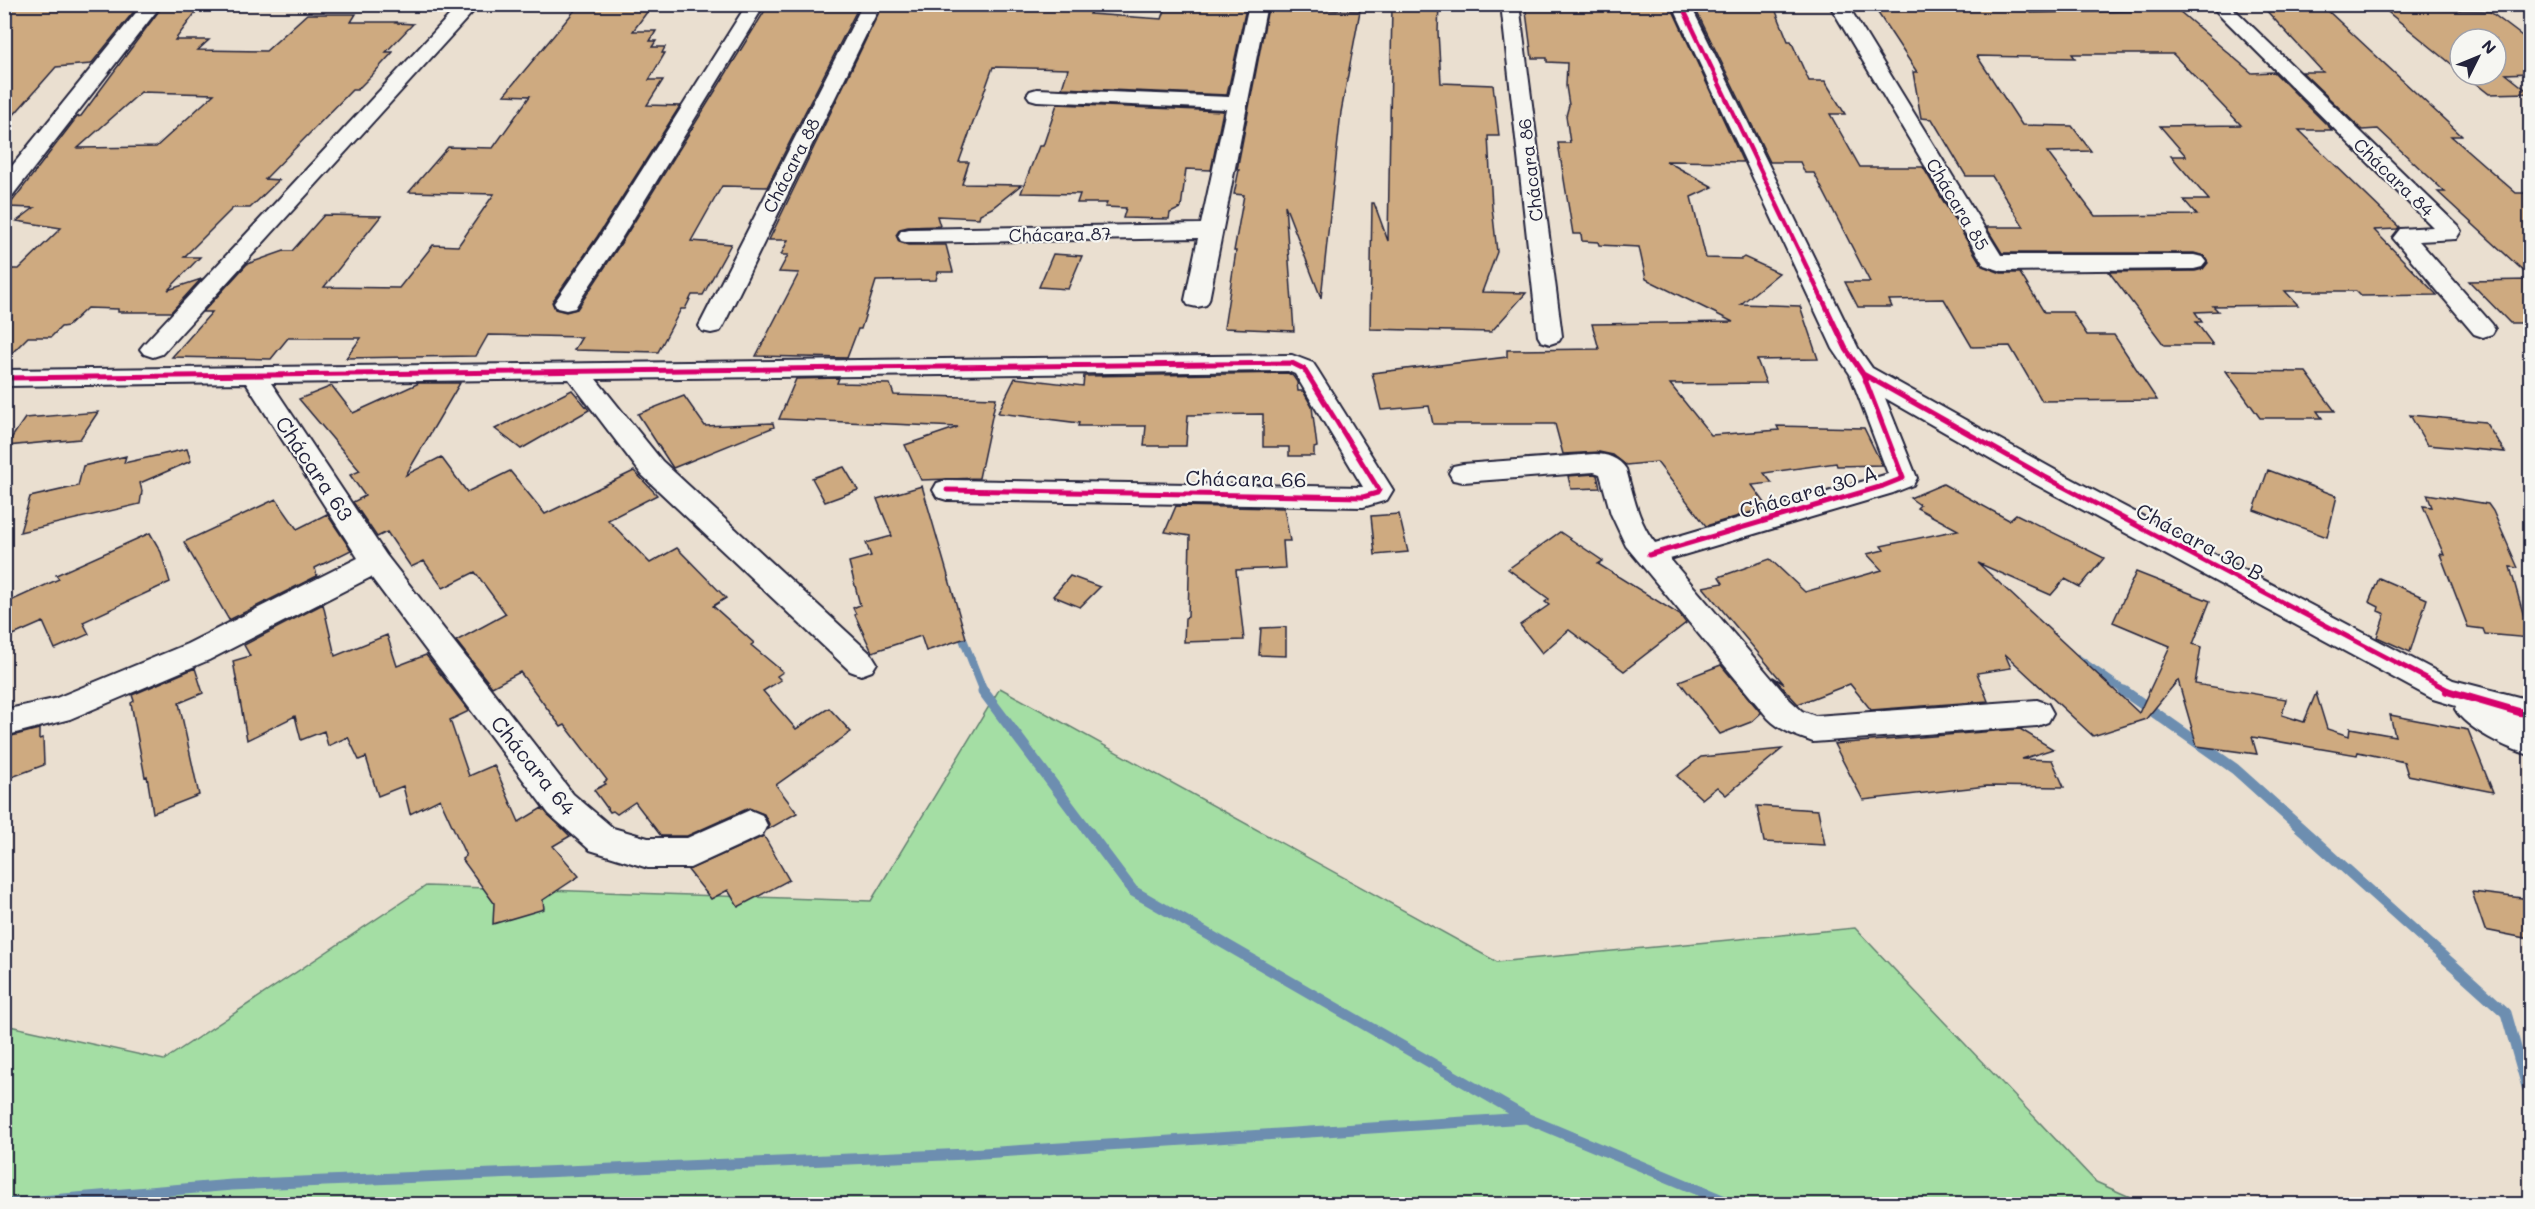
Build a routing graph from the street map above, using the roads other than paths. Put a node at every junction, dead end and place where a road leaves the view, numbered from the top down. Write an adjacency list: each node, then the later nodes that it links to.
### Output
1 (153, 4): 12 (street)
2 (471, 4): 21 (street)
3 (756, 4): 17 (street)
4 (872, 4): 18 (street, Chácara 88)
5 (1258, 4): 11 (street)
6 (1510, 4): 20 (street, Chácara 86)
7 (1681, 4): 23 (street)
8 (1838, 4): 15 (street, Chácara 85)
9 (2218, 4): 19 (street, Chácara 84)
10 (1037, 95): 11 (street)
11 (1239, 103): 13 (street)
12 (4, 191)
13 (1210, 231): 14 (street, Chácara 87); 16 (street)
14 (909, 236)
15 (2194, 262)
16 (1197, 300)
17 (566, 303)
18 (711, 326)
19 (2483, 328)
20 (1550, 336)
21 (153, 349)
22 (575, 370): 24 (street); 27 (street, Chácara 66); 30 (street)
23 (1863, 374): 28 (street, Chácara 30 A); 31 (street, Chácara 30 B)
24 (253, 375): 25 (street); 29 (street, Chácara 63)
25 (4, 378)
26 (1463, 472): 28 (street)
27 (947, 490)
28 (1649, 555): 32 (street)
29 (376, 562): 34 (street); 36 (street, Chácara 64)
30 (861, 663)
31 (2444, 690): 33 (street, Chácara 30 B); 35 (street)
32 (2037, 713)
33 (2530, 713)
34 (4, 723)
35 (2530, 742)
36 (750, 825)

